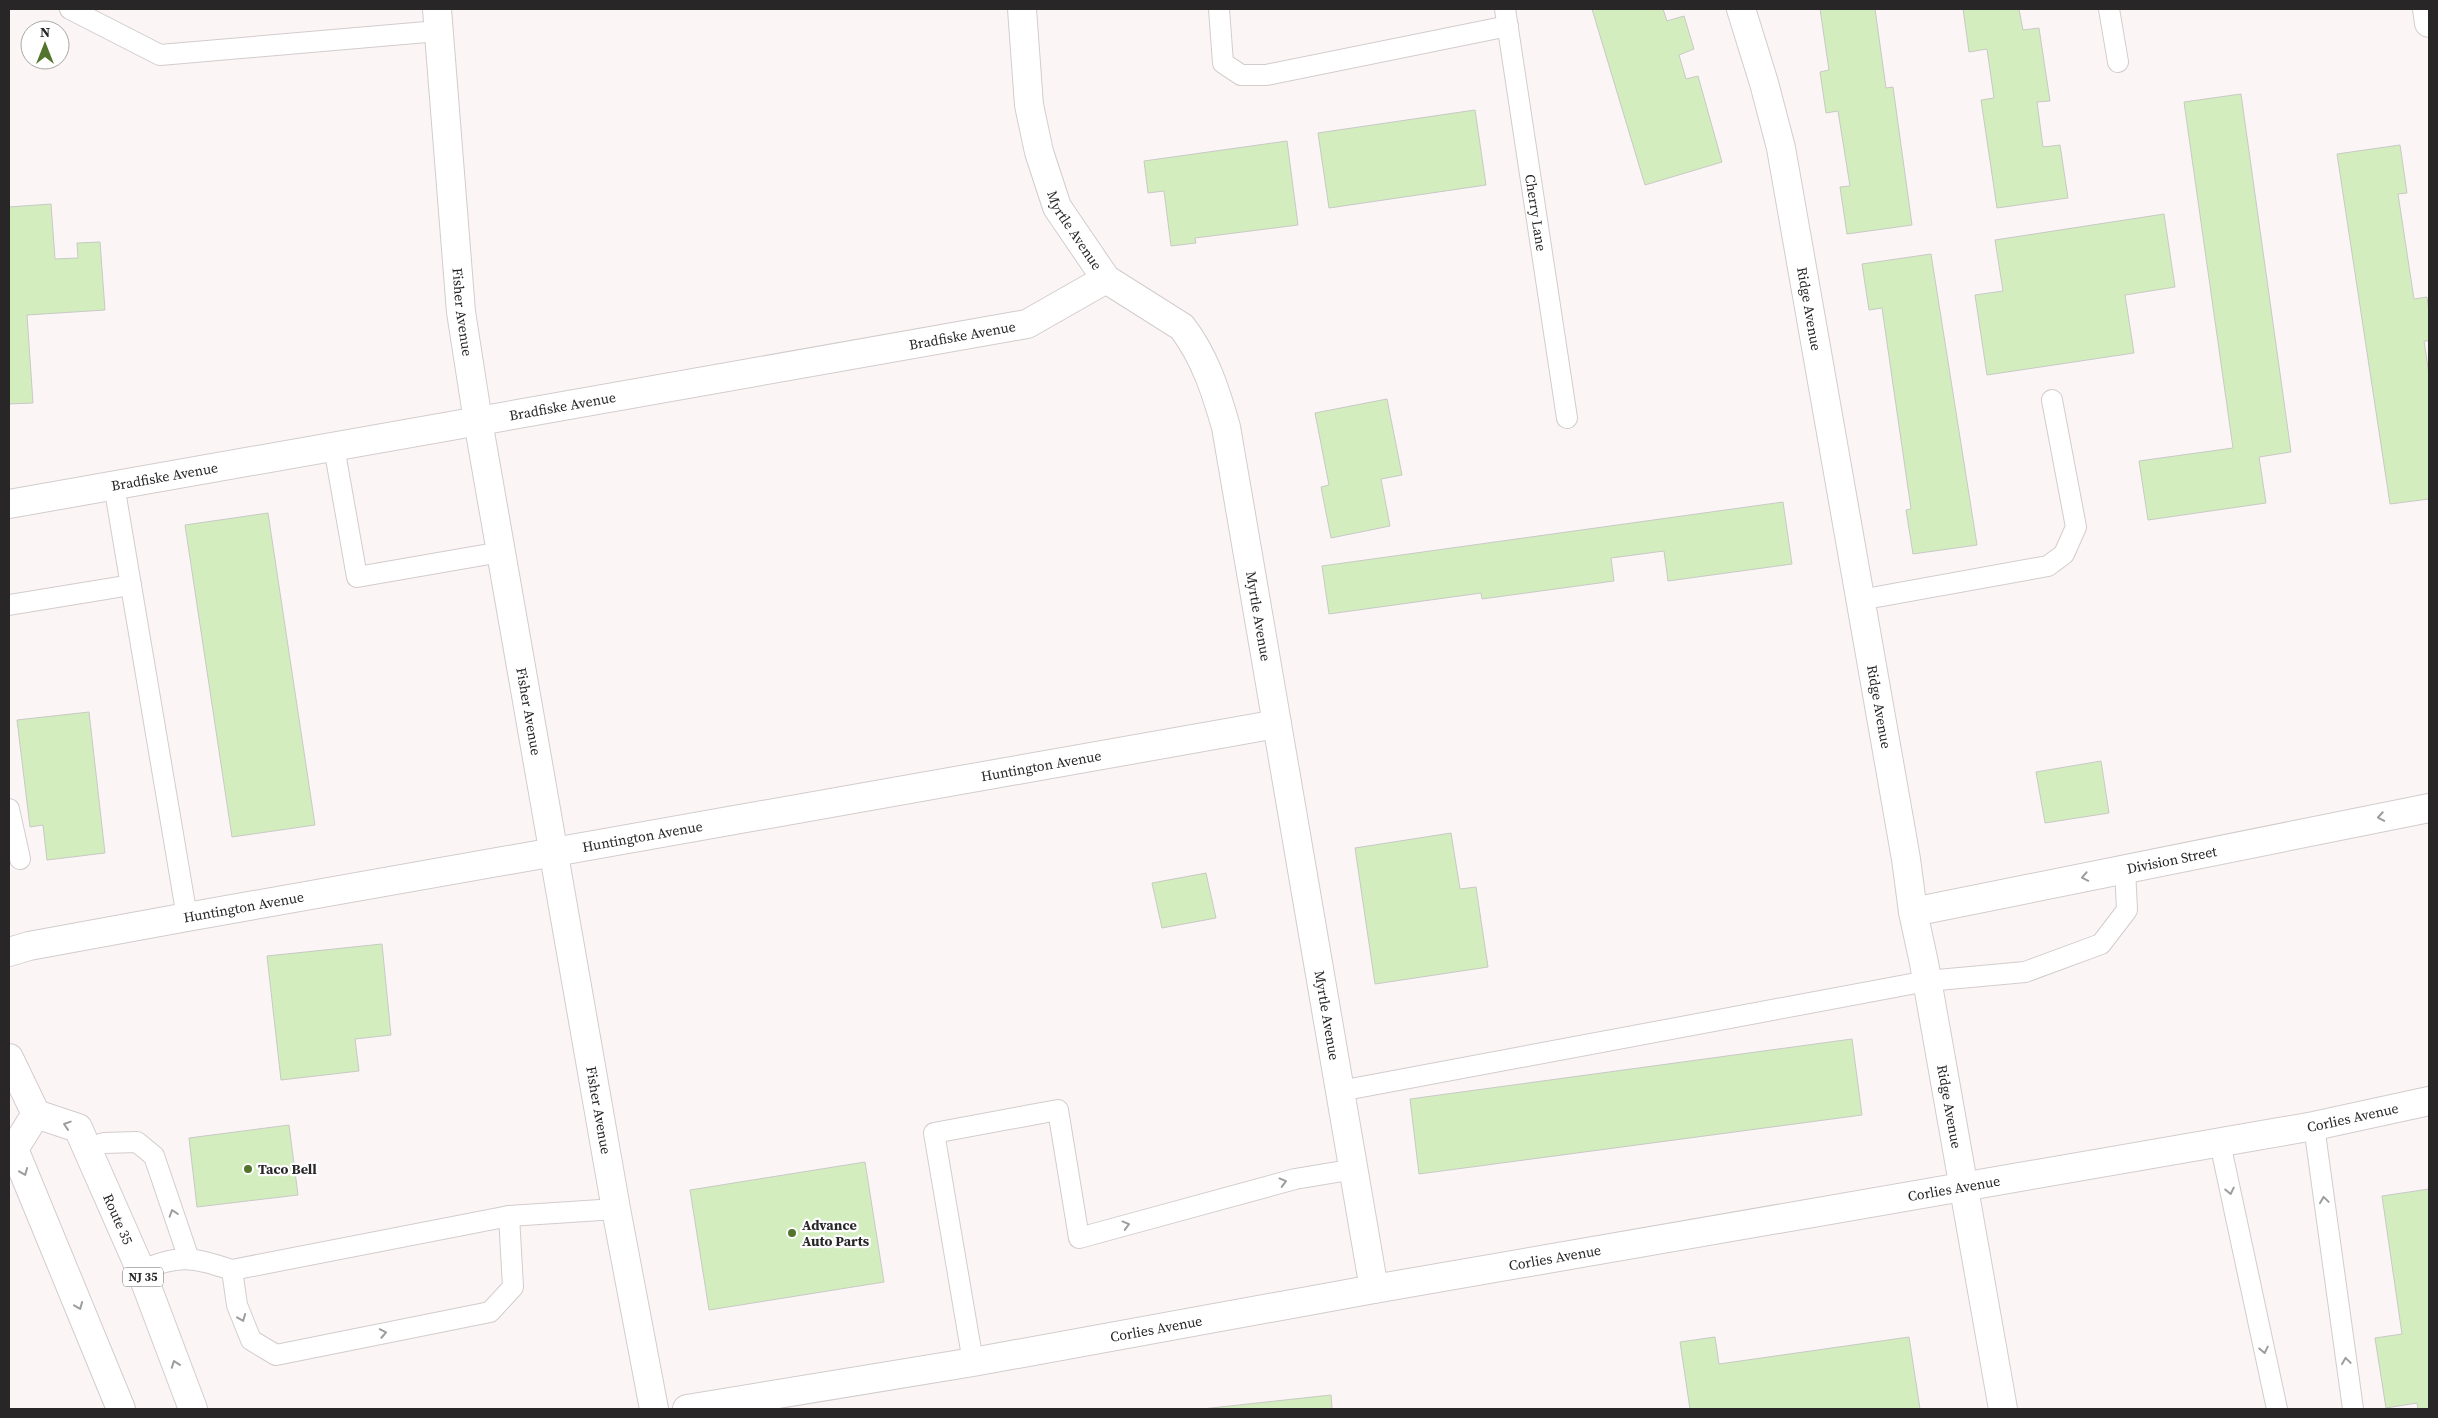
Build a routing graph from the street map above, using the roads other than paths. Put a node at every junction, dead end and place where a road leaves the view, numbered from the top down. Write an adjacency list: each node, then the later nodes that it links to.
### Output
1 (70, 9): 8 (lane)
2 (1022, 9): 11 (street, Myrtle Avenue)
3 (1219, 9): 7 (lane)
4 (1741, 9): 20 (street, Ridge Avenue)
5 (2109, 9): 10 (lane)
6 (2427, 9): 9 (street)
7 (1507, 17): 13 (lane, Cherry Lane)
8 (438, 20): 14 (street, Fisher Avenue)
9 (2429, 23)
10 (2118, 62)
11 (1106, 280): 14 (street, Bradfiske Avenue); 22 (street, Myrtle Avenue)
12 (2052, 400): 20 (lane)
13 (1567, 418)
14 (478, 421): 15 (street, Bradfiske Avenue); 18 (street, Fisher Avenue)
15 (334, 447): 16 (street, Bradfiske Avenue); 18 (lane)
16 (114, 485): 17 (street, Bradfiske Avenue); 19 (lane)
17 (9, 504)
18 (501, 552): 25 (street, Fisher Avenue)
19 (131, 585): 21 (lane); 29 (lane)
20 (1860, 600): 28 (street, Ridge Avenue)
21 (9, 605)
22 (1277, 724): 25 (street, Huntington Avenue); 33 (street, Myrtle Avenue)
23 (2429, 808): 27 (street, Division Street, one-way to 27)
24 (9, 809): 26 (lane)
25 (553, 853): 29 (street, Huntington Avenue); 41 (street, Fisher Avenue)
26 (20, 858)
27 (2124, 869): 28 (street, Division Street, one-way to 28); 31 (lane)
28 (1913, 912): 31 (street, Ridge Avenue)
29 (186, 917): 30 (street, Huntington Avenue)
30 (9, 952)
31 (1927, 981): 33 (lane); 40 (street, Ridge Avenue)
32 (11, 1071): 35 (street)
33 (1340, 1090): 39 (street, Myrtle Avenue)
34 (2427, 1103): 36 (street, Corlies Avenue)
35 (36, 1114): 38 (street, Route 35 / NJ 35, one-way to 35); 49 (street, one-way to 49)
36 (2314, 1126): 37 (street, Corlies Avenue); 55 (lane, one-way to 36)
37 (2220, 1143): 40 (street, Corlies Avenue); 54 (lane, one-way to 54)
38 (87, 1148): 43 (lane, one-way to 38); 45 (street, Route 35 / NJ 35)
39 (1355, 1169): 46 (street, Myrtle Avenue); 47 (lane, one-way to 39)
40 (1964, 1186): 46 (street, Corlies Avenue); 53 (street, Ridge Avenue)
41 (616, 1209): 42 (lane); 51 (street, Fisher Avenue)
42 (509, 1216): 44 (lane); 44 (lane, one-way to 42)
43 (188, 1259): 44 (lane); 45 (lane)
44 (232, 1270)
45 (141, 1271): 50 (street, Route 35 / NJ 35, one-way to 45)
46 (1374, 1289): 47 (street, Corlies Avenue)
47 (973, 1362): 48 (street, Corlies Avenue)
48 (792, 1401): 52 (street, Corlies Avenue)
49 (121, 1409)
50 (193, 1409)
51 (654, 1409)
52 (687, 1409)
53 (2003, 1409)
54 (2276, 1409)
55 (2353, 1409)

